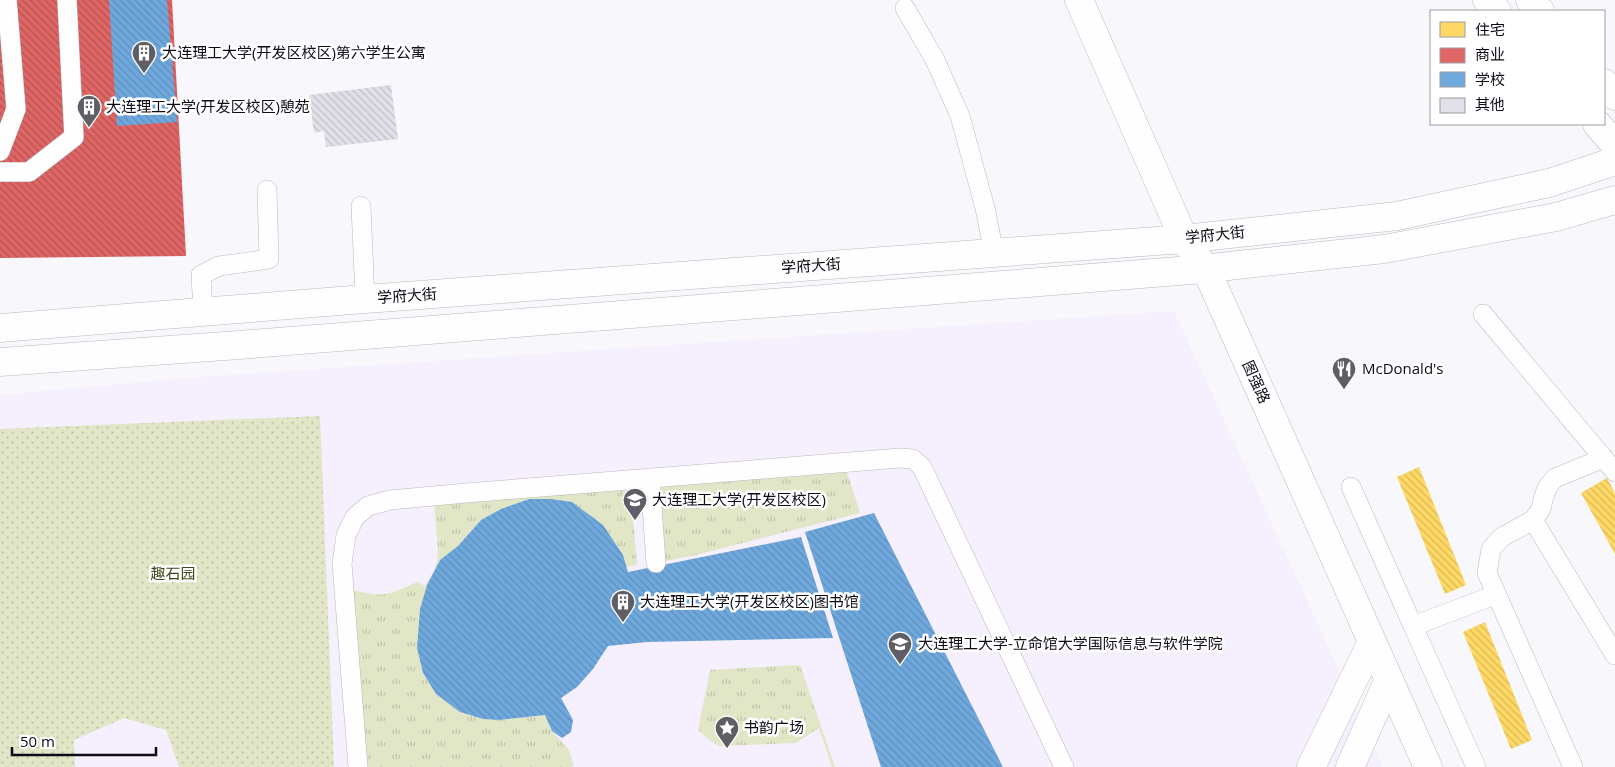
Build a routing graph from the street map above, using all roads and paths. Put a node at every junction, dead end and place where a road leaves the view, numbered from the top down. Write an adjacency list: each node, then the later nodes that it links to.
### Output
1 (8, 0): 13 (street)
2 (67, 0): 15 (street)
3 (1079, 0): 19 (main road, 图强路)
4 (1487, 0): 7 (main road)
5 (1530, 0): 8 (main road)
6 (906, 8): 20 (street)
7 (1496, 10)
8 (1539, 10)
9 (1605, 84): 10 (main road)
10 (1615, 96)
11 (1598, 125): 12 (main road)
12 (1615, 145)
13 (0, 151)
14 (1615, 161): 19 (main road, 学府大街)
15 (0, 172)
16 (268, 190): 23 (street)
17 (1615, 200): 21 (main road)
18 (361, 206): 22 (street)
19 (1184, 239): 20 (main road, 学府大街); 21 (main road, 图强路)
20 (994, 253): 22 (main road, 学府大街)
21 (1206, 268): 26 (main road); 34 (main road, 图强路)
22 (365, 299): 23 (main road, 学府大街)
23 (203, 312): 25 (main road, 学府大街)
24 (1483, 314): 27 (street)
25 (0, 328)
26 (0, 362)
27 (1609, 465): 30 (street)
28 (650, 478): 31 (street); 37 (street); 38 (street)
29 (1351, 487): 33 (street)
30 (1533, 520): 32 (street); 35 (street)
31 (656, 563)
32 (1495, 595): 33 (street); 43 (street)
33 (1413, 626): 42 (street)
34 (1372, 642): 36 (main road, 图强路); 39 (main road)
35 (1615, 654)
36 (1389, 679): 40 (main road); 41 (main road, 图强路)
37 (358, 767)
38 (1064, 767)
39 (1311, 767)
40 (1350, 767)
41 (1428, 767)
42 (1476, 767)
43 (1573, 767)

